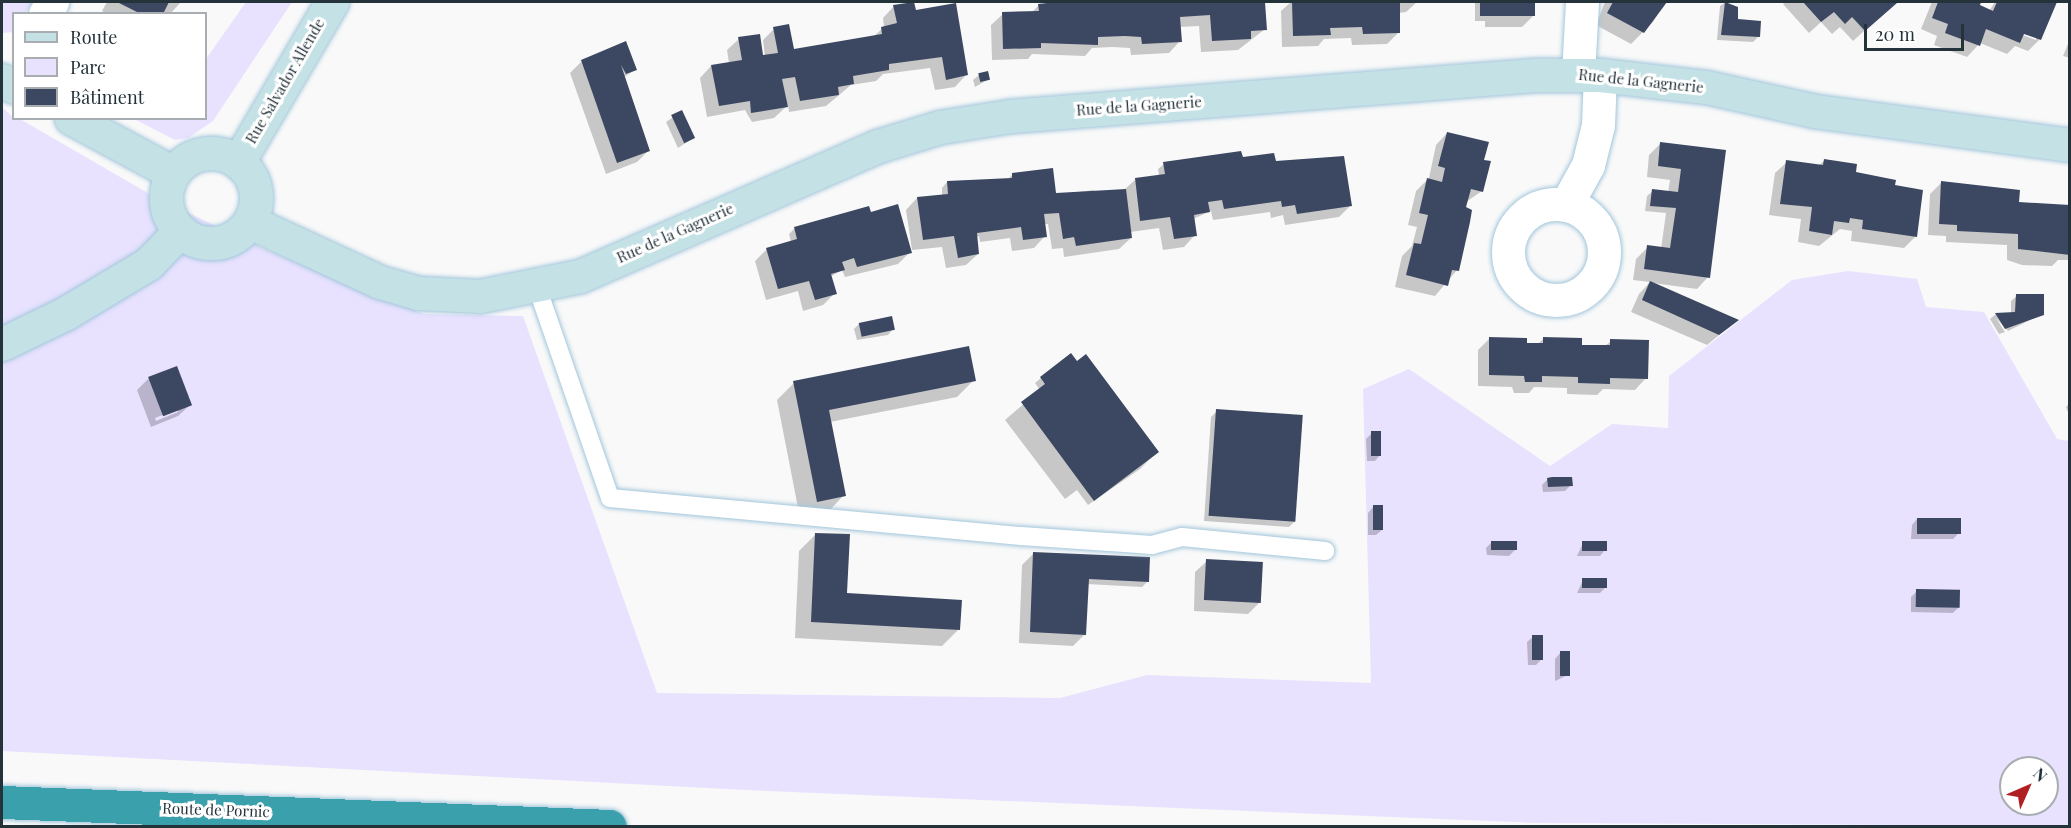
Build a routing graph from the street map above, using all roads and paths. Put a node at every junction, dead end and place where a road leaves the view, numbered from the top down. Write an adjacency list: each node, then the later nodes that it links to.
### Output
1 (332, 2): 6 (street, Rue Salvador Allende)
2 (1582, 2): 3 (street)
3 (1589, 74): 5 (street, Rue de la Gagnerie); 8 (street); 11 (street, Rue de la Gagnerie)
4 (74, 120): 7 (street)
5 (2070, 145)
6 (238, 162): 7 (street); 9 (street)
7 (172, 173): 10 (street)
8 (1566, 205)
9 (250, 222): 10 (street); 11 (street, Rue de la Gagnerie)
10 (180, 231): 12 (street)
11 (537, 287): 13 (lane)
12 (2, 344)
13 (1325, 551)
14 (2, 802): 15 (highway, Route de Pornic)
15 (610, 826)

